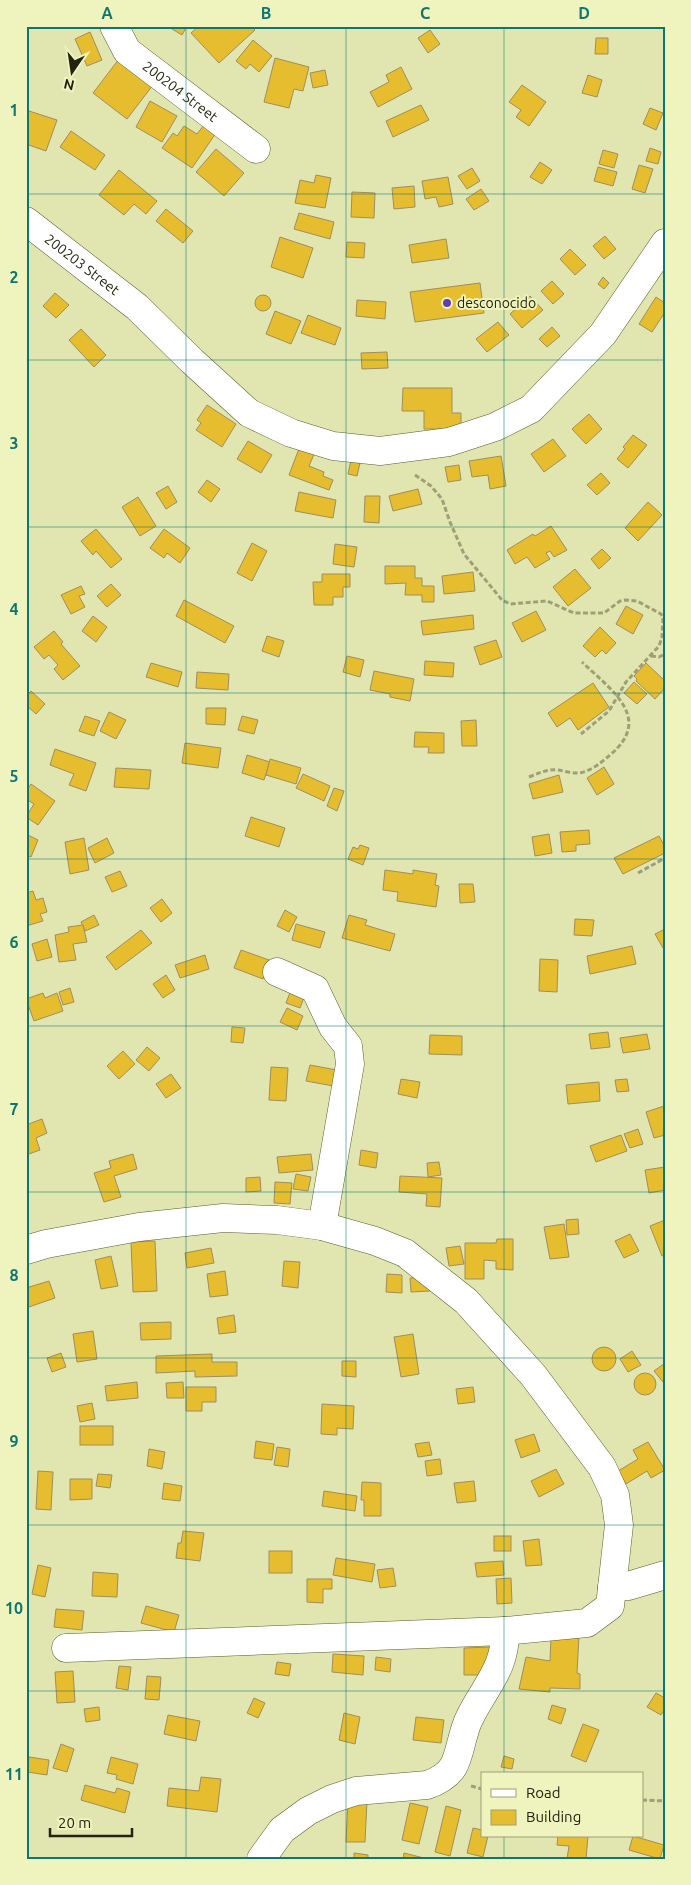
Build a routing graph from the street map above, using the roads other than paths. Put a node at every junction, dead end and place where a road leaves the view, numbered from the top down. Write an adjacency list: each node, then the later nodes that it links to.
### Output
1 (114, 26): 2 (street, 200204 Street)
2 (256, 149)
3 (26, 222): 4 (street, 200203 Street)
4 (665, 243)
5 (277, 972): 6 (street)
6 (322, 1226): 7 (street); 8 (street)
7 (26, 1250)
8 (638, 1582): 9 (street)
9 (505, 1631): 10 (street); 11 (street)
10 (66, 1648)
11 (261, 1859)

